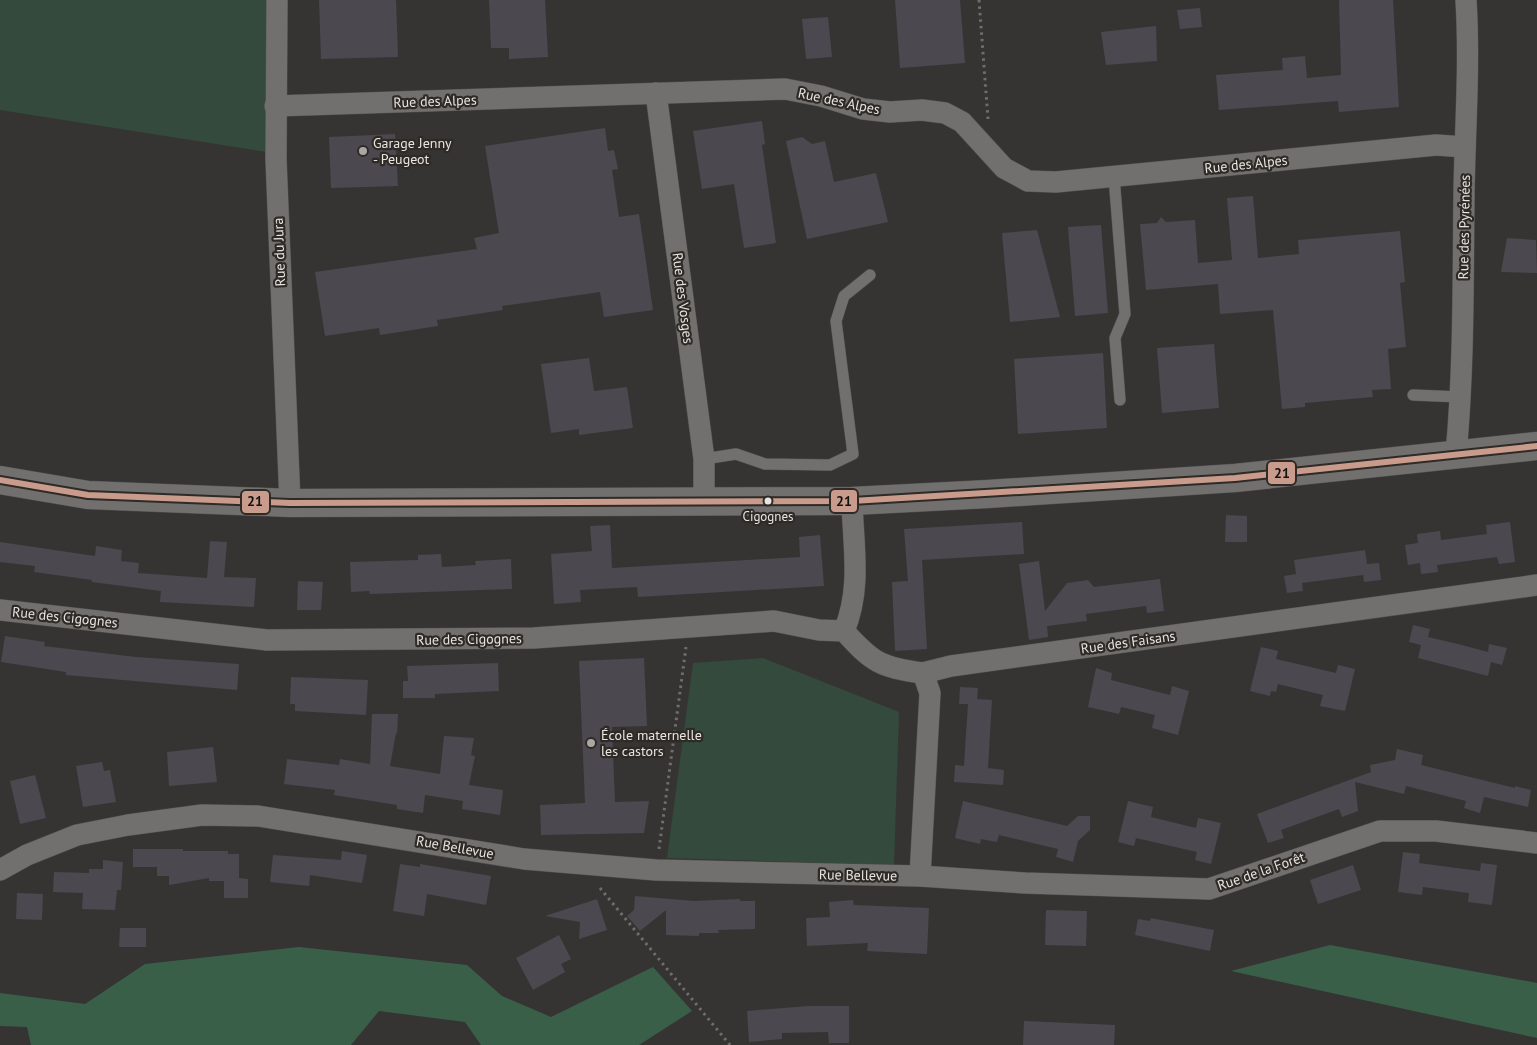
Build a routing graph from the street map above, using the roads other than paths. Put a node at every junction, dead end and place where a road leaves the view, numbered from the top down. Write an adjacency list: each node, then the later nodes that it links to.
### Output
1 (278, 0): 4 (street, Rue du Jura)
2 (1466, 0): 5 (street, Rue des Pyrénées)
3 (656, 93): 4 (street, Rue des Alpes); 6 (street, Rue des Alpes); 13 (street, Rue des Vosges)
4 (275, 106): 16 (street, Rue du Jura)
5 (1465, 147): 6 (street, Rue des Alpes); 9 (street, Rue des Pyrénées)
6 (1114, 176): 10 (lane)
7 (870, 275): 13 (lane)
8 (1413, 395): 9 (lane)
9 (1461, 397): 12 (street, Rue des Pyrénées)
10 (1120, 400)
11 (1537, 446): 12 (main road)
12 (1456, 454): 15 (main road)
13 (704, 459): 17 (street, Rue des Vosges)
14 (0, 480): 16 (main road)
15 (852, 501): 17 (main road); 20 (street)
16 (290, 503): 17 (main road)
17 (704, 503)
18 (1537, 585): 21 (street, Rue des Faisans)
19 (0, 610): 20 (street, Rue des Cigognes)
20 (844, 631): 21 (street)
21 (923, 673): 24 (street)
22 (1537, 843): 24 (street, Rue de la Forêt)
23 (0, 870): 24 (street, Rue Bellevue)
24 (920, 876)

